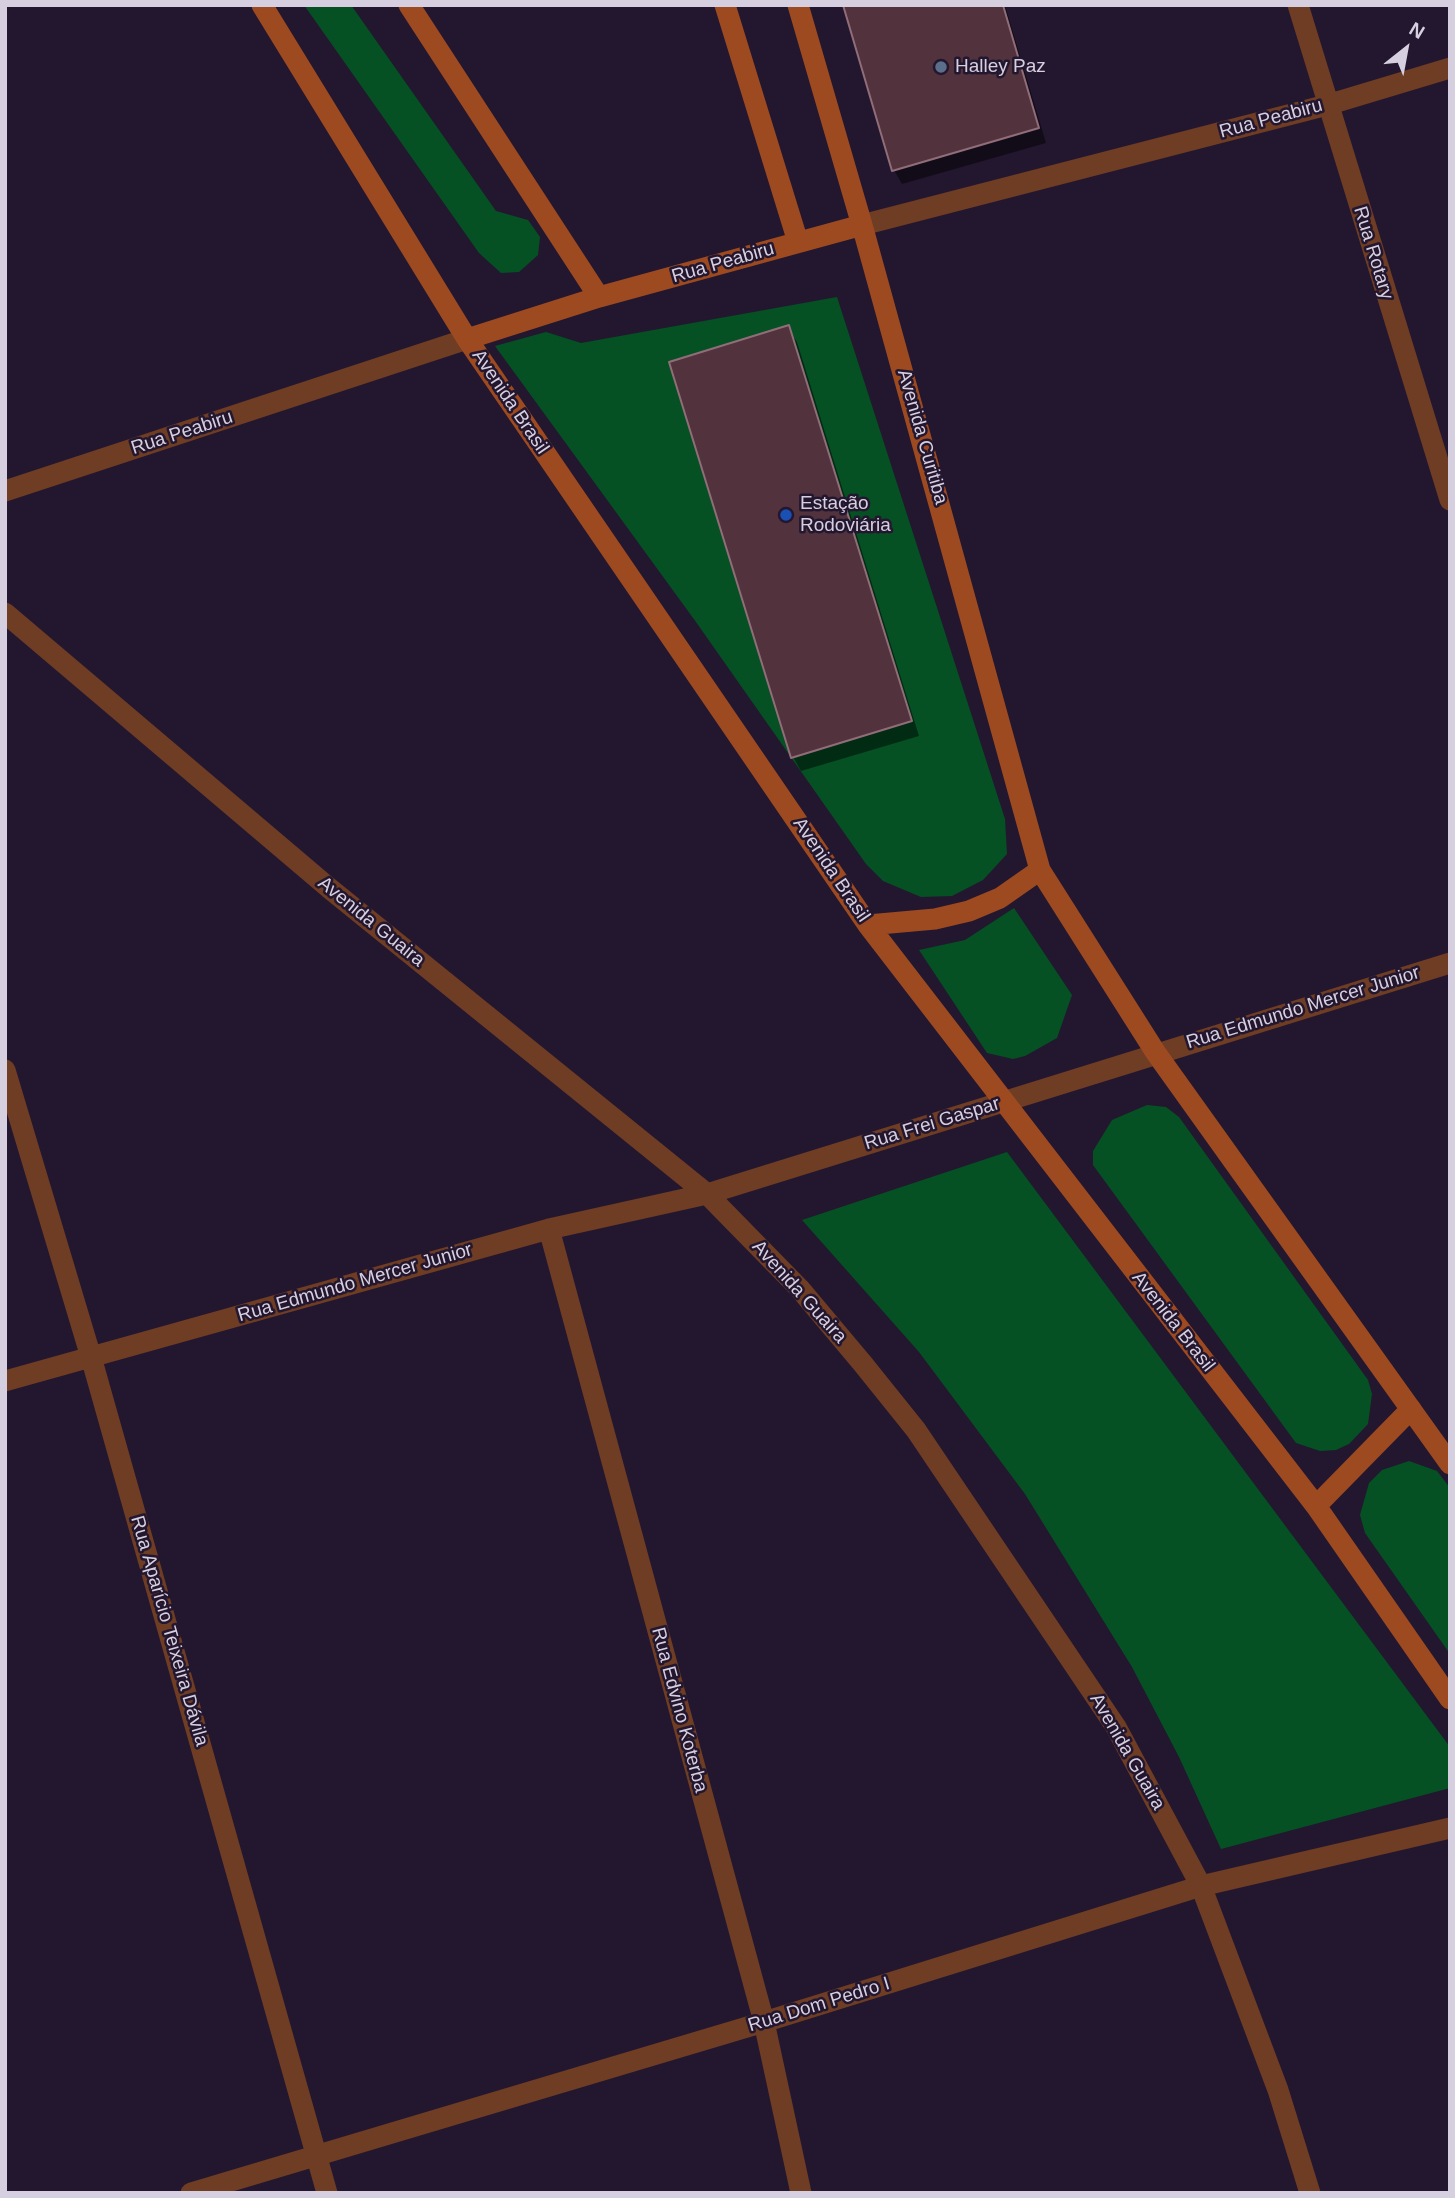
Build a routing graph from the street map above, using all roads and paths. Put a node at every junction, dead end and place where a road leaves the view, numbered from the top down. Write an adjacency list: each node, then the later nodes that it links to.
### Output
1 (262, 5): 11 (main road, Avenida Brasil)
2 (409, 5): 10 (main road)
3 (725, 5): 9 (main road)
4 (798, 5): 8 (main road, Avenida Curitiba)
5 (1298, 5): 7 (street, Rua Rotary)
6 (1450, 68): 7 (street, Rua Peabiru)
7 (1327, 105): 8 (street, Rua Peabiru); 13 (street, Rua Rotary)
8 (862, 225): 9 (main road, Rua Peabiru); 15 (main road, Avenida Curitiba)
9 (798, 242): 10 (main road, Rua Peabiru)
10 (599, 297): 11 (main road, Rua Peabiru)
11 (467, 339): 12 (street, Rua Peabiru); 16 (main road, Avenida Brasil)
12 (5, 491)
13 (1450, 500)
14 (5, 613): 21 (street, Avenida Guaira)
15 (1040, 870): 16 (main road); 18 (main road)
16 (868, 925): 20 (main road, Avenida Brasil)
17 (1450, 963): 18 (street, Rua Edmundo Mercer Junior)
18 (1156, 1053): 20 (street, Rua Frei Gaspar); 25 (main road)
19 (5, 1070): 23 (street, Rua Aparício Teixeira Dávila)
20 (1002, 1103): 21 (street, Rua Frei Gaspar); 27 (main road, Avenida Brasil)
21 (707, 1194): 22 (street, Rua Edmundo Mercer Junior); 30 (street, Avenida Guaira)
22 (549, 1229): 23 (street, Rua Edmundo Mercer Junior); 31 (street, Rua Edvino Koterba)
23 (91, 1357): 24 (street, Rua Edmundo Mercer Junior); 32 (street, Rua Aparício Teixeira Dávila)
24 (5, 1381)
25 (1411, 1409): 26 (main road); 27 (main road)
26 (1450, 1464)
27 (1316, 1506): 28 (main road, Avenida Brasil)
28 (1450, 1699)
29 (1450, 1828): 30 (street, Rua Dom Pedro I)
30 (1200, 1886): 31 (street, Rua Dom Pedro I); 36 (street, Avenida Guaira)
31 (764, 2022): 32 (street, Rua Dom Pedro I); 35 (street, Rua Edvino Koterba)
32 (318, 2157): 33 (street, Rua Dom Pedro I); 34 (street, Rua Aparício Teixeira Dávila)
33 (191, 2193)
34 (327, 2193)
35 (801, 2193)
36 (1310, 2193)

